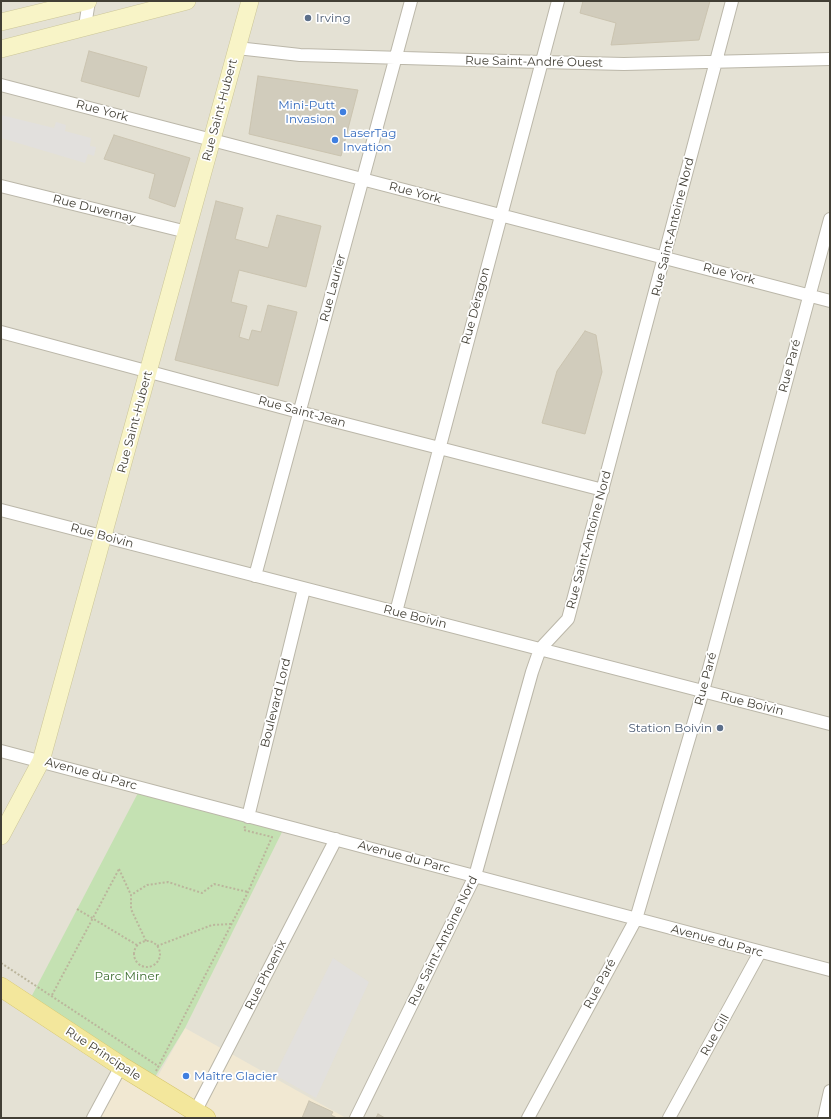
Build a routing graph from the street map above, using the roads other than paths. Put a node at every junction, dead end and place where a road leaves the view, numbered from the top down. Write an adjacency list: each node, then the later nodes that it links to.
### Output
1 (88, 1): 7 (street); 8 (street)
2 (187, 1): 8 (street)
3 (250, 1): 9 (street, Rue Saint-Hubert)
4 (411, 1): 11 (street, Rue Laurier)
5 (558, 1): 13 (street, Rue Déragon)
6 (732, 1): 14 (street, Rue Saint-Antoine Nord)
7 (1, 22)
8 (85, 26): 10 (street)
9 (237, 48): 11 (street, Rue Saint-André Ouest); 16 (street, Rue Saint-Hubert)
10 (1, 49)
11 (396, 58): 13 (street, Rue Saint-André Ouest); 17 (street, Rue Laurier)
12 (830, 59): 14 (street, Rue Saint-André Ouest)
13 (542, 62): 14 (street, Rue Saint-André Ouest); 19 (street, Rue Déragon)
14 (715, 62): 22 (street, Rue Saint-Antoine Nord)
15 (1, 85): 16 (street, Rue York)
16 (212, 140): 17 (street, Rue York); 21 (street, Rue Saint-Hubert)
17 (363, 179): 19 (street, Rue York); 27 (street, Rue Laurier)
18 (1, 186): 21 (street, Rue Duvernay)
19 (501, 215): 22 (street, Rue York); 28 (street, Rue Déragon)
20 (830, 219): 23 (street, Rue Paré)
21 (187, 232): 26 (street, Rue Saint-Hubert)
22 (665, 258): 23 (street, Rue York); 29 (street, Rue Saint-Antoine Nord)
23 (809, 295): 24 (street, Rue York); 36 (street, Rue Paré)
24 (830, 301)
25 (1, 332): 26 (street, Rue Saint-Jean)
26 (149, 371): 27 (street, Rue Saint-Jean); 31 (street, Rue Saint-Hubert)
27 (299, 412): 28 (street, Rue Saint-Jean); 32 (street, Rue Laurier)
28 (438, 448): 29 (street, Rue Saint-Jean); 34 (street, Rue Déragon)
29 (603, 490): 35 (street, Rue Saint-Antoine Nord)
30 (1, 510): 31 (street, Rue Boivin)
31 (103, 537): 32 (street, Rue Boivin); 39 (street, Rue Saint-Hubert)
32 (255, 576): 33 (street, Rue Boivin)
33 (304, 589): 34 (street, Rue Boivin); 40 (street, Boulevard Lord)
34 (396, 612): 35 (street, Rue Boivin)
35 (540, 649): 36 (street, Rue Boivin); 43 (street, Rue Saint-Antoine Nord)
36 (703, 691): 37 (street, Rue Boivin); 44 (street, Rue Paré)
37 (830, 724)
38 (1, 751): 39 (street, Avenue du Parc)
39 (41, 761): 40 (street, Avenue du Parc); 41 (street, Rue Saint-Hubert)
40 (248, 817): 42 (street, Avenue du Parc)
41 (1, 836)
42 (336, 839): 43 (street, Avenue du Parc); 50 (street, Rue Phoenix)
43 (475, 876): 44 (street, Avenue du Parc); 52 (street, Rue Saint-Antoine Nord)
44 (636, 919): 45 (street, Avenue du Parc); 53 (street, Rue Paré)
45 (760, 952): 46 (street, Avenue du Parc); 54 (street, Rue Gill)
46 (830, 970)
47 (1, 987): 48 (main road, Rue Principale)
48 (121, 1066): 50 (main road, Rue Principale); 51 (street)
49 (830, 1092): 55 (street)
50 (201, 1115)
51 (93, 1118)
52 (356, 1118)
53 (528, 1118)
54 (669, 1118)
55 (824, 1118)

